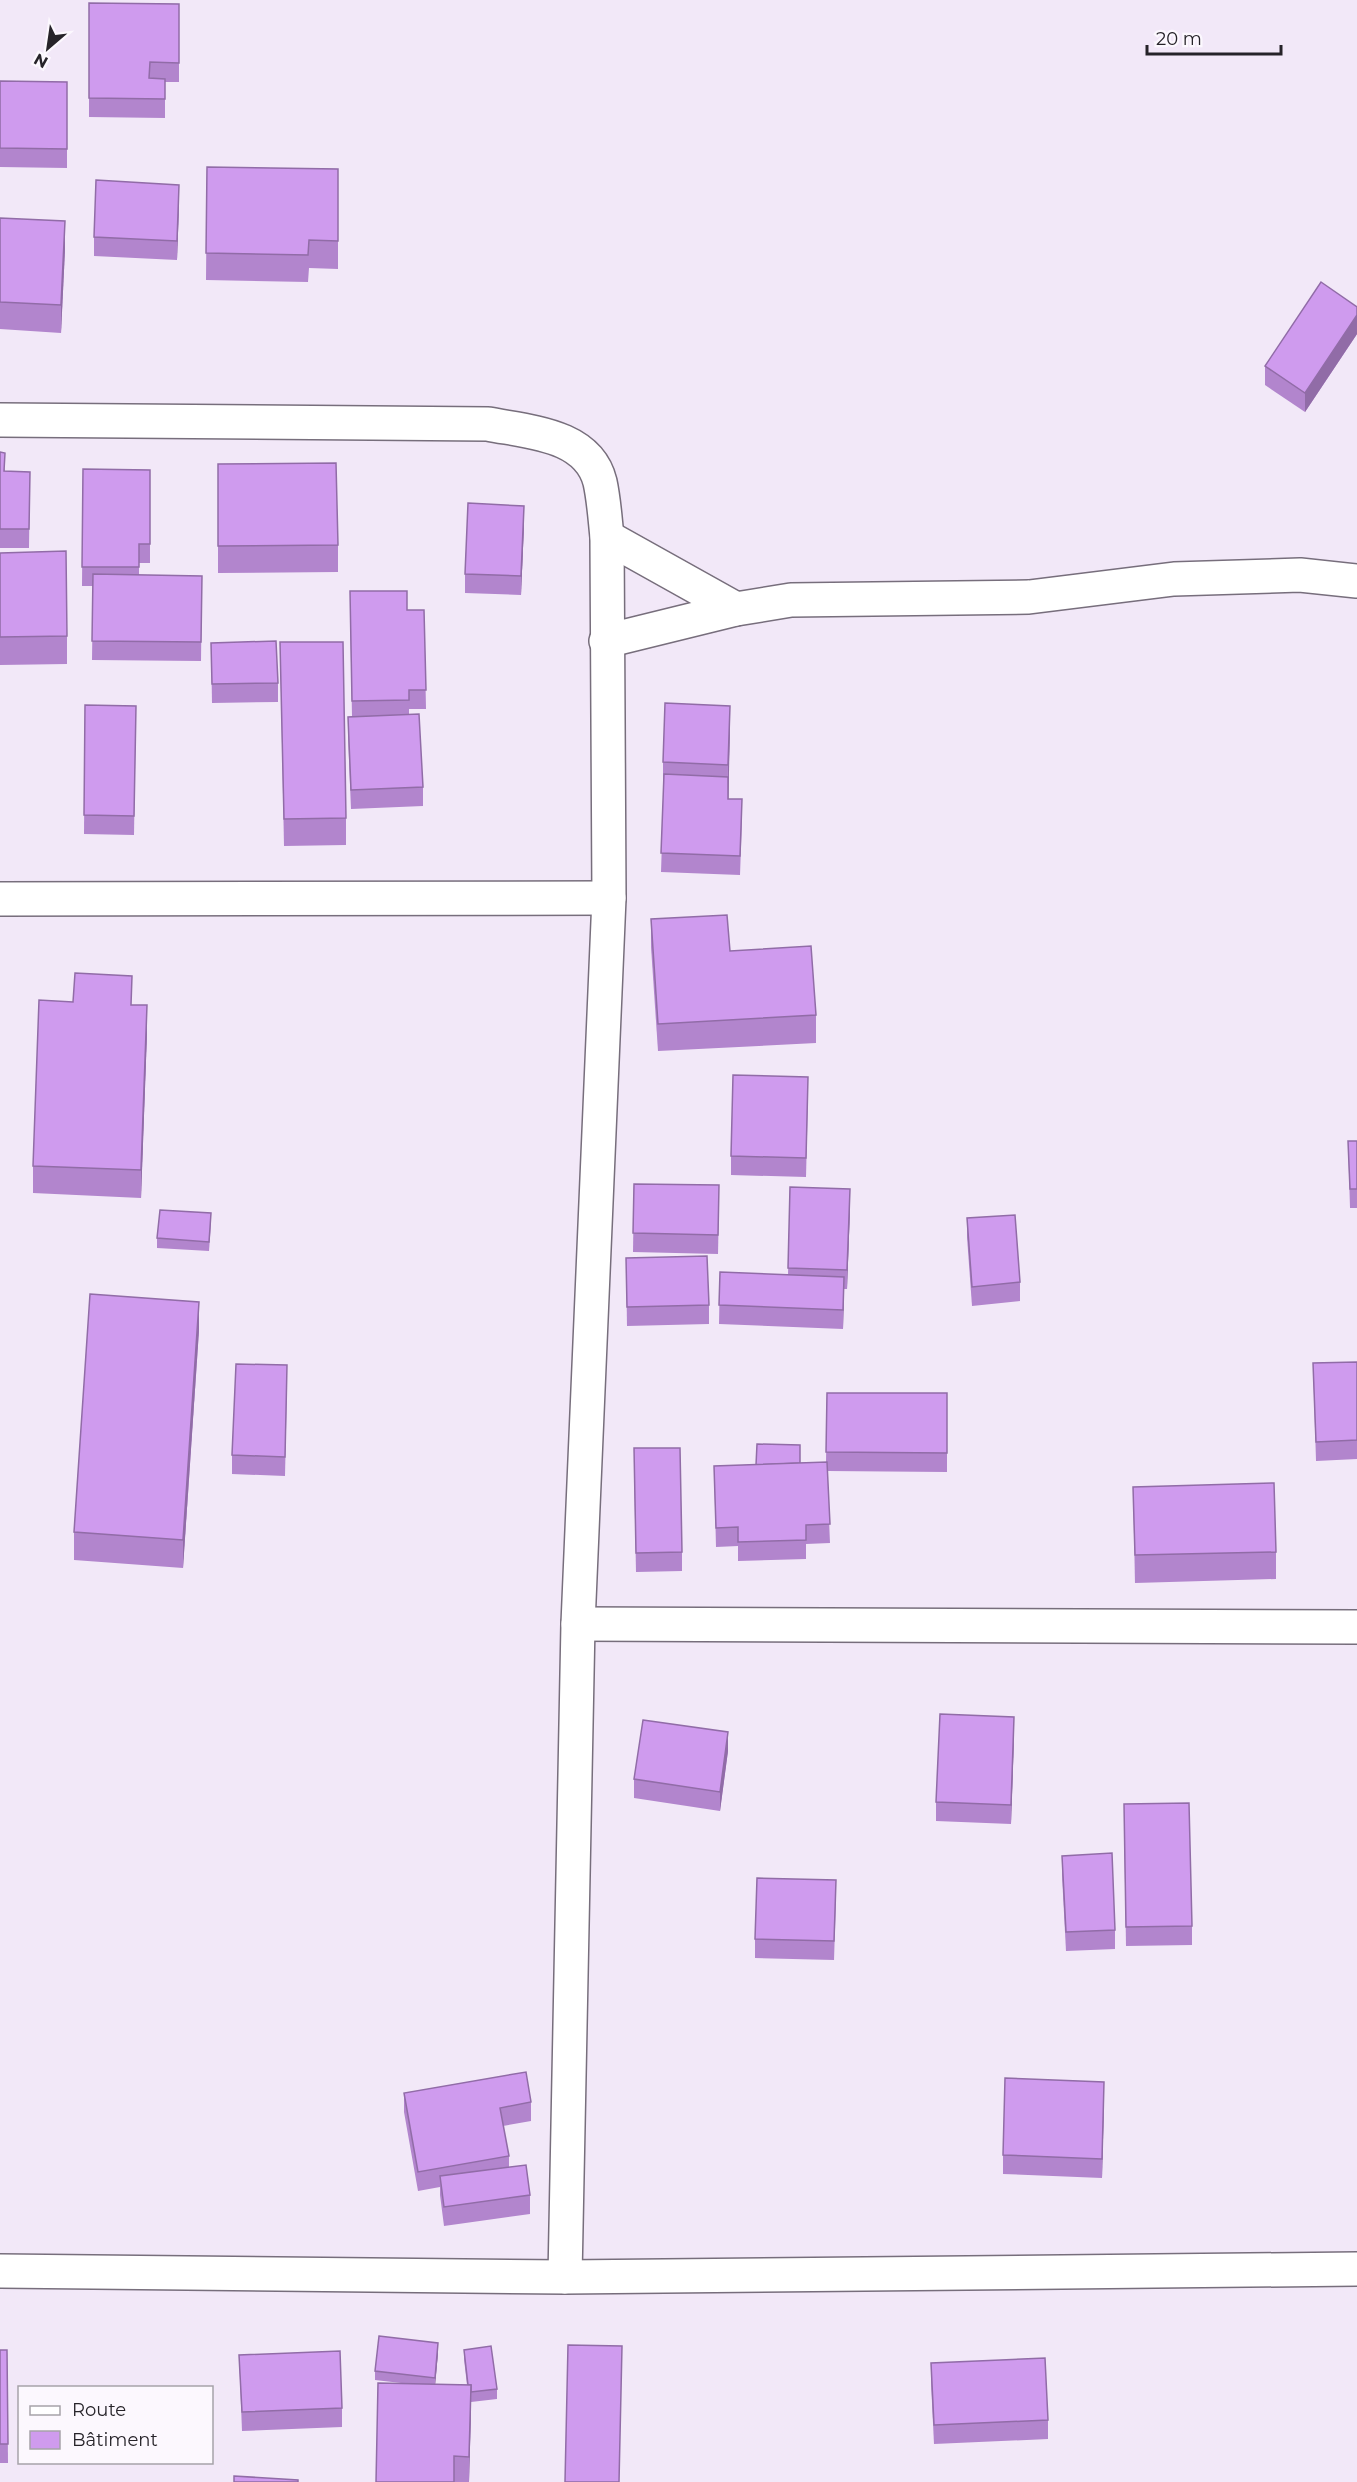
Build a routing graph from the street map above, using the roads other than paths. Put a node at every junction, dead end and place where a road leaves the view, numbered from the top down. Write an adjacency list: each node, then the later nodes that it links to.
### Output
1 (0, 420): 2 (street)
2 (607, 537): 4 (street); 5 (street)
3 (1357, 581): 4 (street)
4 (736, 609): 5 (street)
5 (606, 641): 6 (street)
6 (609, 898): 7 (street); 8 (street)
7 (0, 899)
8 (578, 1624): 9 (street); 12 (street)
9 (1357, 1628)
10 (1357, 2269): 12 (street)
11 (0, 2271): 12 (street)
12 (565, 2277)

